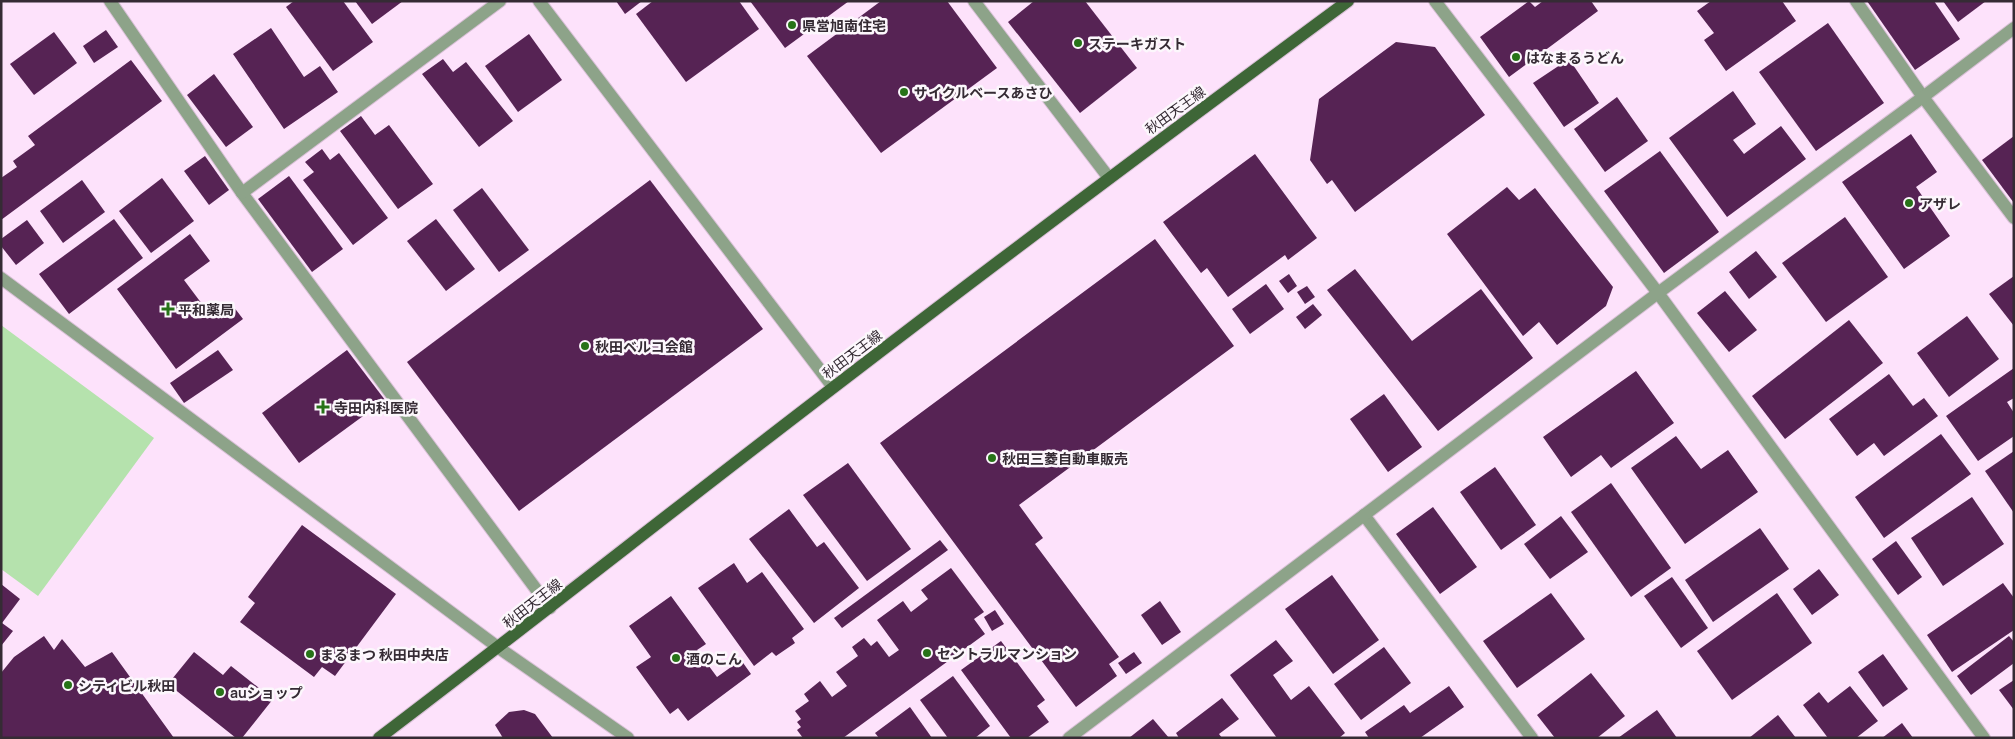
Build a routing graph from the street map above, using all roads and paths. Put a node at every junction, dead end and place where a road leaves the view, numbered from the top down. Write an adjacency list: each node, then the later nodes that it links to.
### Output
1 (110, 1): 11 (street)
2 (500, 1): 11 (street)
3 (538, 1): 15 (street)
4 (974, 1): 10 (street)
5 (1348, 1): 10 (main road, 秋田天王線)
6 (1435, 1): 14 (street)
7 (1856, 1): 9 (street)
8 (2014, 28): 9 (street)
9 (1924, 97): 12 (street); 14 (street)
10 (1109, 178): 15 (main road, 秋田天王線)
11 (242, 193): 17 (street)
12 (2014, 218)
13 (1, 278): 18 (street)
14 (1658, 293): 16 (street); 23 (street)
15 (833, 387): 17 (main road, 秋田天王線)
16 (1364, 515): 19 (street); 22 (street)
17 (550, 608): 18 (main road, 秋田天王線)
18 (499, 648): 20 (main road, 秋田天王線); 21 (street)
19 (1078, 735)
20 (379, 738)
21 (628, 738)
22 (1532, 738)
23 (1984, 738)

